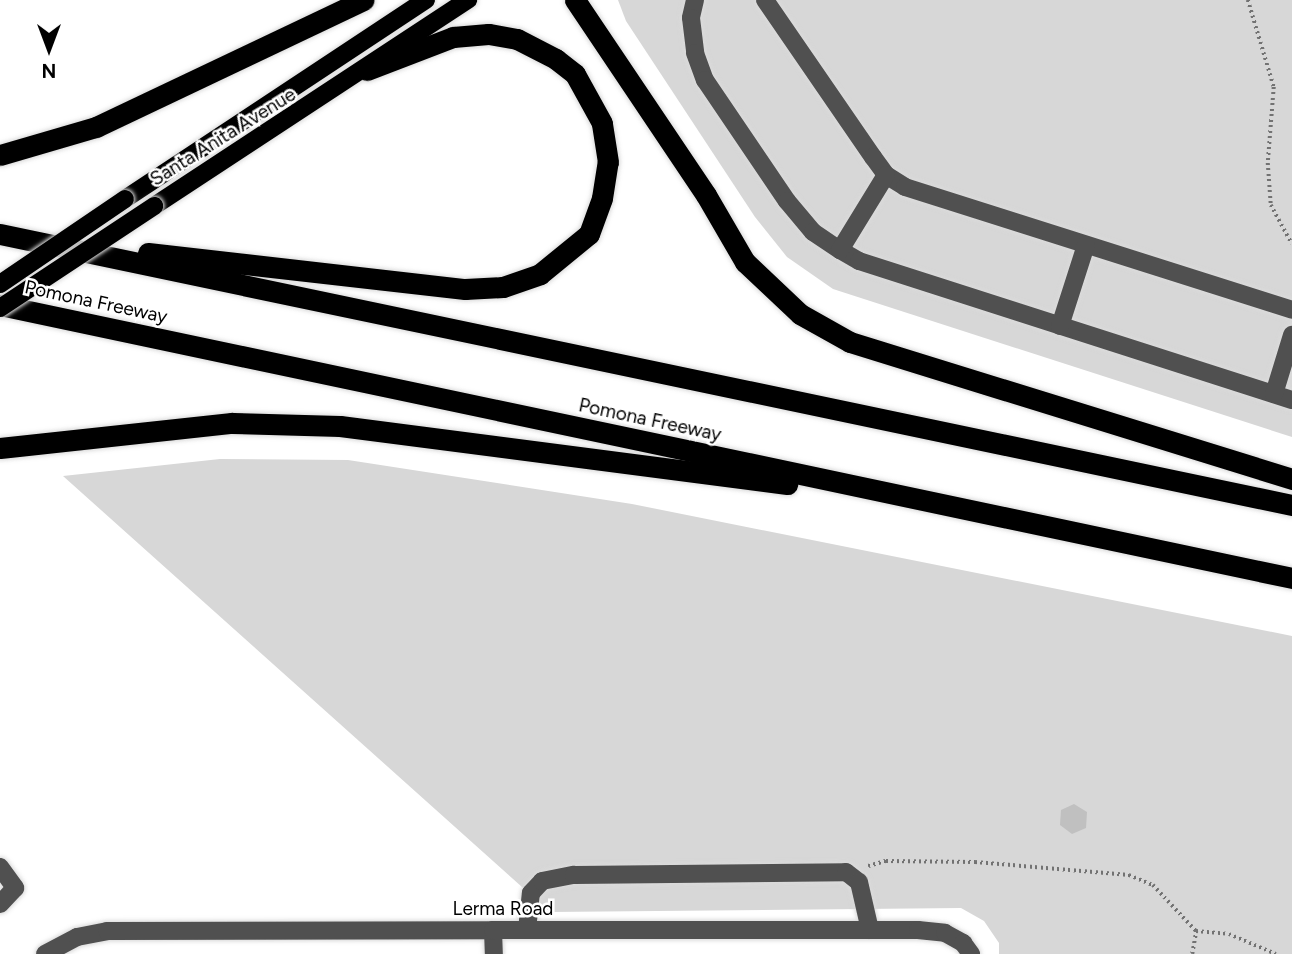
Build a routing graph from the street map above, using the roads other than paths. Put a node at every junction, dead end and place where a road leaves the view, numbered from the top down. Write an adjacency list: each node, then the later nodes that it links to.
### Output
1 (363, 0): 10 (highway)
2 (426, 0): 16 (main road, Santa Anita Avenue, bridge)
3 (468, 0): 9 (main road, Santa Anita Avenue)
4 (575, 0): 8 (highway)
5 (587, 0): 8 (highway)
6 (695, 0): 15 (street)
7 (765, 0): 11 (street)
8 (593, 26): 24 (highway)
9 (367, 70): 13 (highway); 17 (main road, Santa Anita Avenue, bridge)
10 (0, 155)
11 (886, 175): 14 (street); 15 (street)
12 (0, 234): 13 (highway)
13 (23, 239): 25 (highway)
14 (1086, 245): 18 (street); 19 (street)
15 (840, 250): 19 (street)
16 (0, 284)
17 (0, 307): 26 (highway, Pomona Freeway)
18 (1292, 310)
19 (1059, 326): 21 (street)
20 (1292, 335): 21 (street)
21 (1274, 394): 22 (street)
22 (1292, 400)
23 (0, 448): 26 (highway)
24 (1292, 479)
25 (1292, 505)
26 (990, 512): 27 (highway, Pomona Freeway)
27 (1292, 578)
28 (0, 867): 29 (street)
29 (0, 904)
30 (493, 930): 31 (street, Lerma Road); 34 (street, Lerma Road); 35 (street)
31 (527, 930): 32 (street, Lerma Road); 32 (street)
32 (870, 930): 33 (street, Lerma Road)
33 (967, 948)
34 (46, 954)
35 (494, 954)

